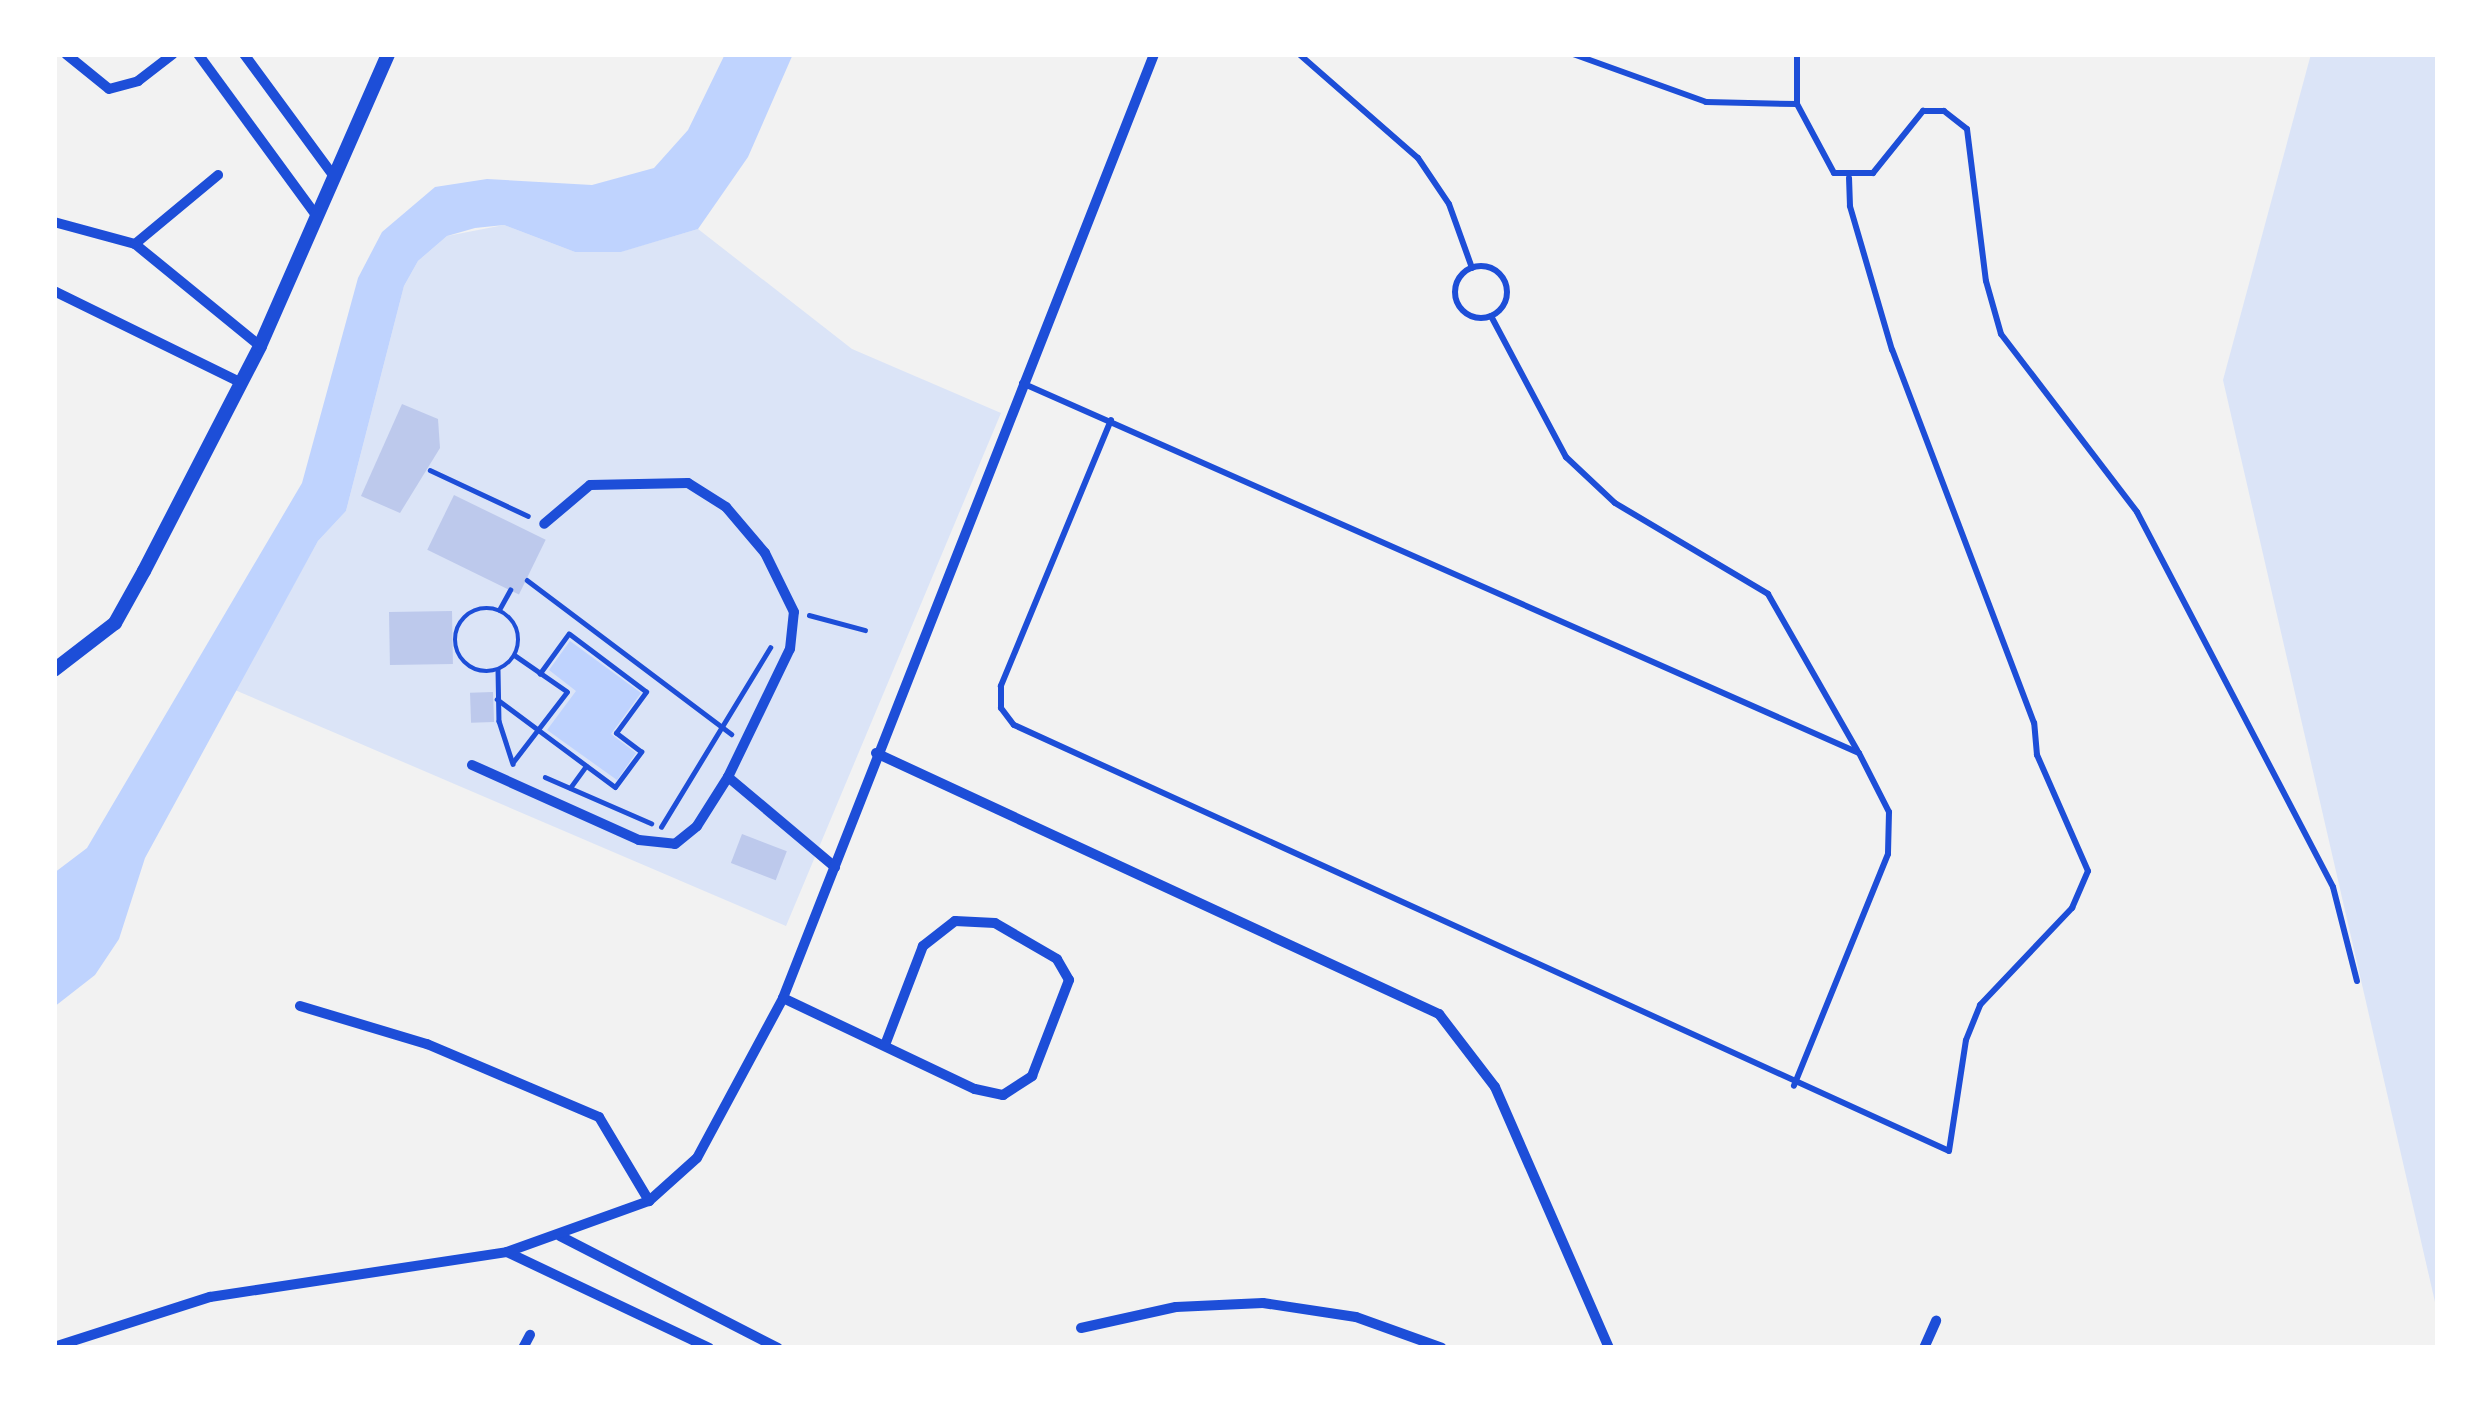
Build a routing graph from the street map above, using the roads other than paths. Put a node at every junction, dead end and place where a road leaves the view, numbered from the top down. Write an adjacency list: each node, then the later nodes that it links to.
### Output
1 (66, 54): 2 (street)
2 (173, 54)
3 (198, 54): 14 (street)
4 (244, 54): 12 (street)
5 (388, 54): 12 (street)
6 (1154, 54): 21 (street)
7 (1299, 54): 17 (lane)
8 (1573, 54): 10 (lane)
9 (1797, 54): 10 (lane)
10 (1797, 104): 13 (lane)
11 (218, 175): 16 (street)
12 (333, 175): 14 (street)
13 (1849, 178): 31 (lane); 35 (lane)
14 (316, 214): 20 (street)
15 (54, 222): 16 (street)
16 (135, 244): 20 (street)
17 (1472, 268): 19 (lane); 19 (lane)
18 (54, 291): 22 (street)
19 (1491, 316): 27 (lane)
20 (260, 346): 22 (street)
21 (1020, 382): 23 (lane); 26 (street)
22 (242, 383): 25 (street)
23 (1111, 420): 27 (lane); 35 (lane)
24 (544, 524): 29 (street)
25 (54, 670)
26 (877, 753): 30 (street); 47 (street)
27 (1859, 753): 35 (lane)
28 (472, 765): 29 (street)
29 (728, 777): 30 (street)
30 (835, 867): 32 (street)
31 (2357, 981)
32 (783, 998): 34 (street); 36 (street)
33 (300, 1006): 36 (street)
34 (885, 1046): 34 (street)
35 (1794, 1086)
36 (649, 1201): 37 (street)
37 (560, 1236): 38 (street); 45 (street)
38 (507, 1252): 42 (street); 44 (street)
39 (1936, 1322): 48 (street)
40 (1081, 1328): 46 (street)
41 (530, 1335): 43 (street)
42 (54, 1347)
43 (524, 1348)
44 (709, 1348)
45 (778, 1348)
46 (1442, 1348)
47 (1609, 1348)
48 (1924, 1348)

